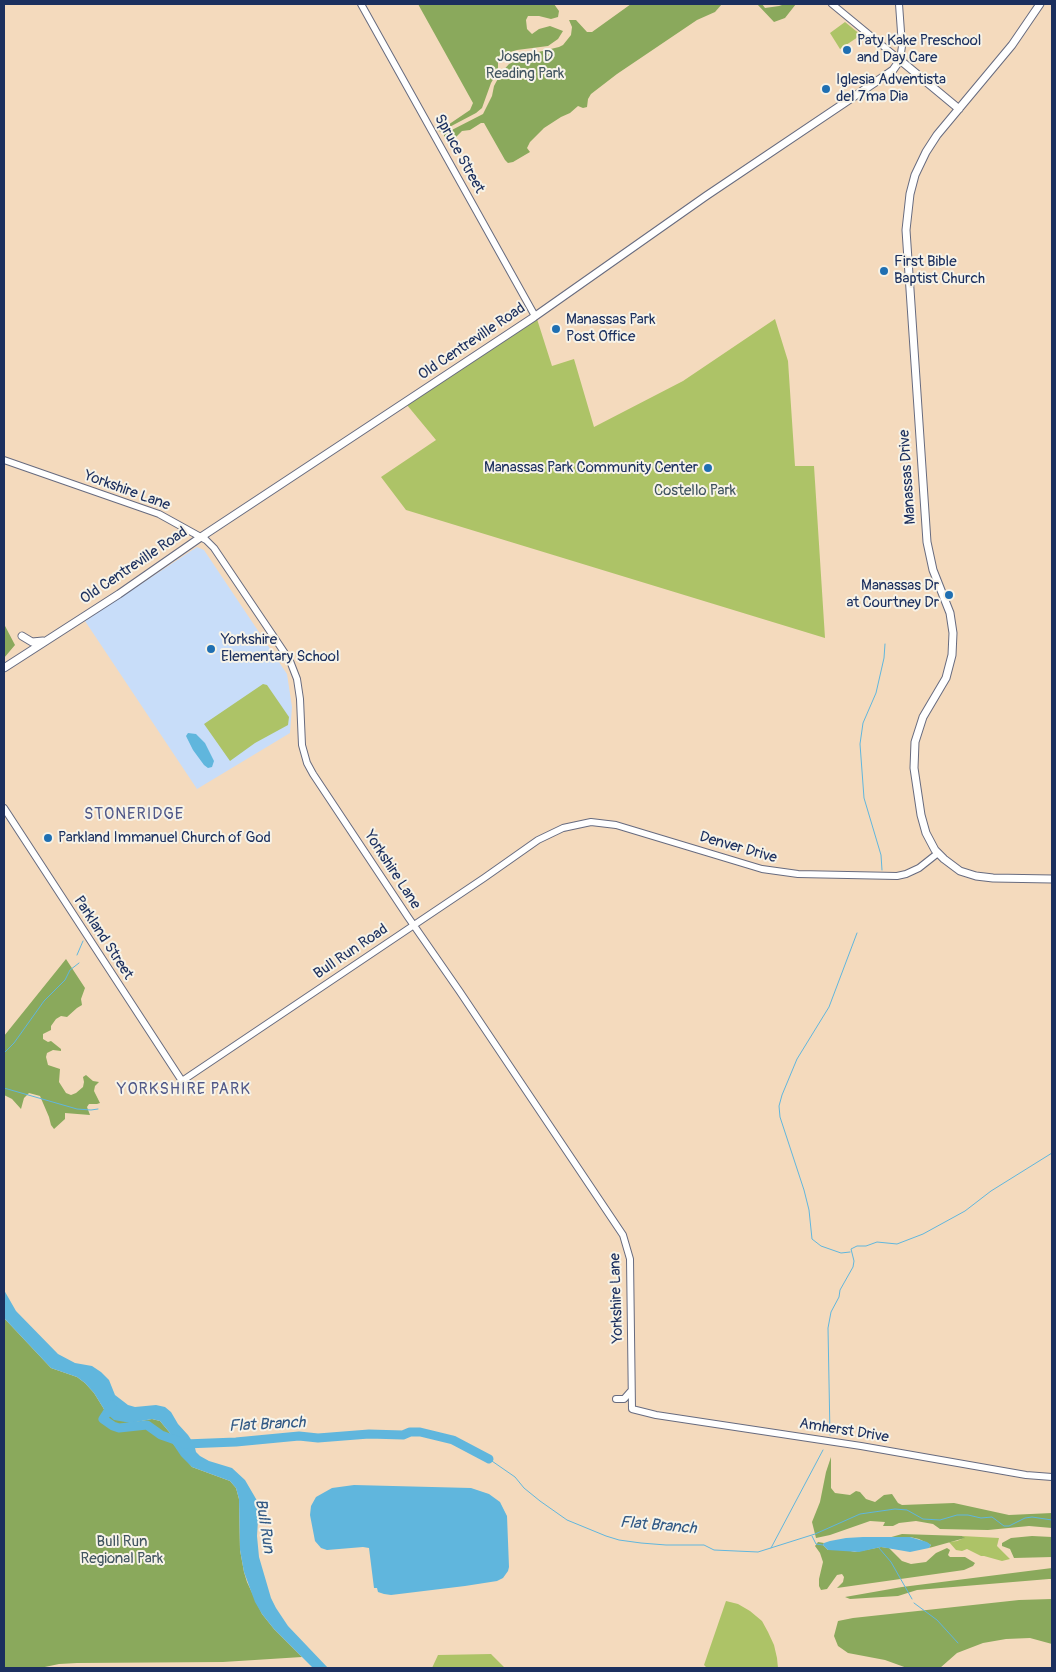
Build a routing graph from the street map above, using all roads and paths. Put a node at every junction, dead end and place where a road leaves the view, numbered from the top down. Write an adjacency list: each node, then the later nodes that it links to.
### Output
1 (361, 4): 7 (street, Spruce Street)
2 (832, 4): 5 (street)
3 (899, 4): 5 (street)
4 (1040, 4): 6 (main road, Manassas Drive)
5 (900, 60): 6 (main road); 7 (main road, Old Centreville Road)
6 (959, 109): 15 (main road, Manassas Drive)
7 (535, 316): 9 (main road, Old Centreville Road)
8 (4, 460): 9 (street, Yorkshire Lane)
9 (201, 537): 10 (main road, Old Centreville Road); 17 (street, Yorkshire Lane)
10 (48, 640): 11 (main road, Old Centreville Road); 11 (main road)
11 (18, 659): 12 (main road, Old Centreville Road)
12 (4, 668)
13 (4, 808): 18 (street, Parkland Street)
14 (533, 844): 15 (street, Denver Drive); 17 (street, Bull Run Road)
15 (938, 853): 16 (main road, Manassas Drive)
16 (1052, 879)
17 (413, 925): 18 (street, Bull Run Road); 19 (street, Yorkshire Lane)
18 (182, 1081)
19 (632, 1390): 20 (street); 21 (street, Yorkshire Lane)
20 (616, 1400)
21 (632, 1409): 22 (street, Amherst Drive)
22 (1052, 1477)

